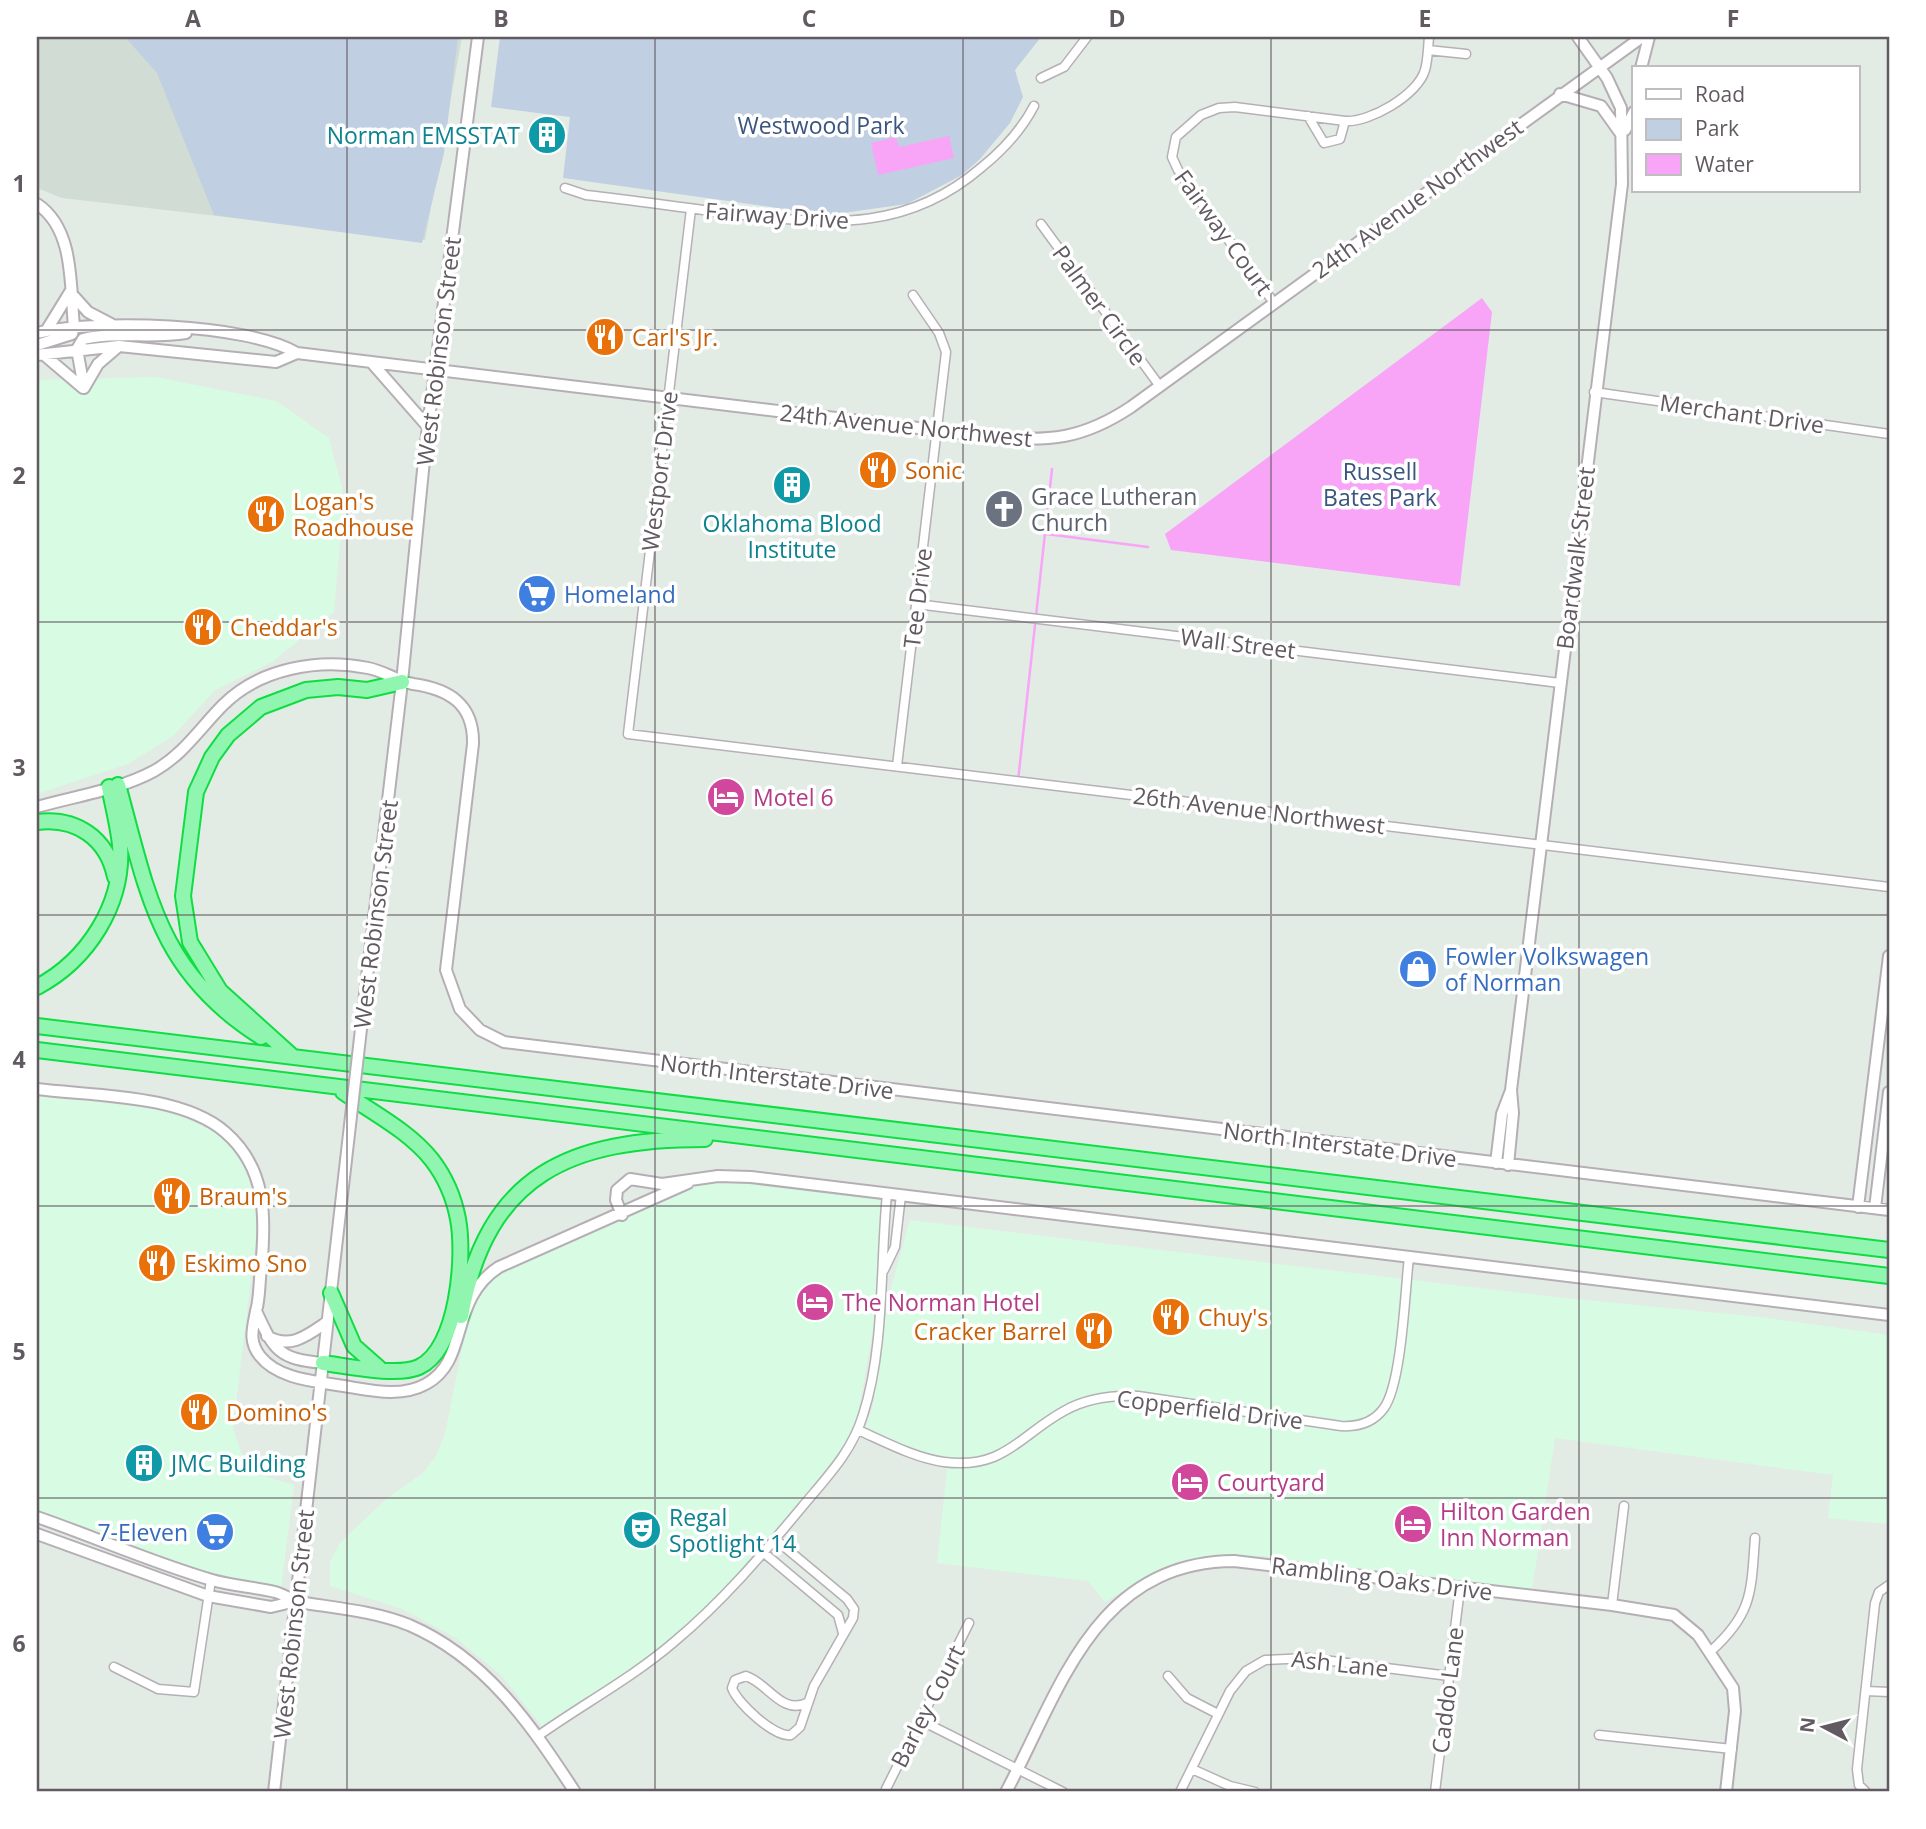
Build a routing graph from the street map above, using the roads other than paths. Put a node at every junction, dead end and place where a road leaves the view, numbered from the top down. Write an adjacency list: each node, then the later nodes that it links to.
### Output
1 (478, 37): 34 (main road, West Robinson Street)
2 (1087, 37): 11 (street)
3 (1429, 37): 7 (street, Fairway Court)
4 (1578, 37): 9 (main road, Boardwalk Street)
5 (1642, 37): 9 (main road, 24th Avenue Northwest)
6 (1649, 37): 10 (main road)
7 (1428, 50): 8 (street); 16 (street, Fairway Court)
8 (1466, 54)
9 (1600, 66): 12 (main road, 24th Avenue Northwest); 17 (main road, Boardwalk Street)
10 (1642, 66)
11 (1041, 78)
12 (1560, 94): 17 (main road); 24 (main road, 24th Avenue Northwest)
13 (1034, 106): 20 (street, Fairway Drive)
14 (1308, 116): 16 (street, Fairway Court); 16 (street); 24 (street, Fairway Court)
15 (1632, 116): 17 (main road)
16 (1345, 121)
17 (1622, 136): 37 (main road, Boardwalk Street)
18 (565, 188): 20 (street, Fairway Drive)
19 (37, 204): 22 (main road)
20 (691, 209): 38 (street, Westport Drive)
21 (1041, 224): 35 (street, Palmer Circle)
22 (70, 292): 25 (main road); 26 (main road); 28 (main road)
23 (913, 295): 40 (street, Tee Drive)
24 (1274, 303): 35 (main road, 24th Avenue Northwest)
25 (113, 325): 26 (main road, 24th Avenue Northwest); 27 (main road, 24th Avenue Northwest)
26 (74, 327): 28 (main road, 24th Avenue Northwest); 31 (main road)
27 (200, 331): 30 (main road); 32 (main road, 24th Avenue Northwest)
28 (41, 332)
29 (119, 346): 30 (main road, 24th Avenue Northwest); 32 (main road, 24th Avenue Northwest); 36 (main road)
30 (77, 349): 31 (main road, 24th Avenue Northwest); 36 (main road)
31 (39, 352): 36 (main road)
32 (297, 353): 33 (main road, 24th Avenue Northwest)
33 (372, 363): 34 (main road, 24th Avenue Northwest); 39 (main road)
34 (435, 370): 38 (main road, 24th Avenue Northwest); 39 (main road, West Robinson Street)
35 (1159, 385): 40 (main road, 24th Avenue Northwest)
36 (84, 388)
37 (1594, 392): 41 (street, Merchant Drive); 44 (main road, Boardwalk Street)
38 (668, 397): 40 (main road, 24th Avenue Northwest); 45 (street, Westport Drive)
39 (428, 427): 43 (main road, West Robinson Street)
40 (937, 431): 42 (street, Tee Drive)
41 (1889, 434)
42 (916, 604): 44 (street, Wall Street); 46 (street, Tee Drive)
43 (402, 682): 47 (main road, North Interstate Drive); 57 (highway); 63 (main road, North Interstate Drive); 76 (main road, West Robinson Street, bridge)
44 (1560, 683): 50 (main road, Boardwalk Street)
45 (628, 734): 46 (street, 26th Avenue Northwest)
46 (897, 766): 50 (street, 26th Avenue Northwest)
47 (113, 786): 48 (main road, North Interstate Drive); 51 (highway); 57 (highway)
48 (37, 807)
49 (37, 822): 51 (highway)
50 (1540, 845): 52 (street, 26th Avenue Northwest); 60 (main road, Boardwalk Street)
51 (117, 885): 54 (highway)
52 (1889, 887)
53 (1889, 956): 68 (main road)
54 (37, 987)
55 (37, 1026): 57 (highway)
56 (37, 1050): 58 (highway)
57 (292, 1056): 72 (highway)
58 (333, 1086): 62 (highway); 83 (highway)
59 (37, 1089): 77 (main road)
60 (1511, 1090): 63 (main road, Boardwalk Street); 64 (main road, Boardwalk Street)
61 (1889, 1092): 69 (main road)
62 (768, 1138): 75 (highway); 79 (highway)
63 (1496, 1163): 64 (main road, North Interstate Drive)
64 (1508, 1165): 68 (main road, North Interstate Drive)
65 (694, 1180): 66 (main road); 71 (main road); 71 (main road)
66 (887, 1194): 67 (main road); 74 (street)
67 (901, 1195): 73 (main road); 74 (street)
68 (1858, 1207): 69 (main road, North Interstate Drive)
69 (1875, 1209): 70 (main road, North Interstate Drive)
70 (1889, 1210)
71 (622, 1215): 79 (main road)
72 (1889, 1250)
73 (1409, 1257): 78 (main road); 85 (street, Copperfield Drive)
74 (884, 1270): 85 (street)
75 (1889, 1276)
76 (331, 1293): 80 (main road, West Robinson Street); 83 (highway)
77 (256, 1311): 81 (main road); 84 (main road)
78 (1889, 1315)
79 (461, 1316): 84 (main road)
80 (327, 1322): 81 (main road); 82 (main road, West Robinson Street)
81 (265, 1335): 82 (main road)
82 (323, 1363): 83 (highway); 84 (main road, West Robinson Street)
83 (380, 1369)
84 (320, 1383): 96 (main road, West Robinson Street)
85 (858, 1430): 90 (street)
86 (1623, 1506): 97 (street)
87 (37, 1517): 92 (main road)
88 (37, 1534): 95 (main road)
89 (1755, 1538): 100 (street)
90 (775, 1539): 91 (street); 99 (street)
91 (764, 1553): 99 (street); 109 (street)
92 (211, 1580): 95 (street); 96 (main road)
93 (1889, 1585): 104 (street)
94 (1460, 1588): 97 (main road, Rambling Oaks Drive); 103 (street, Caddo Lane); 113 (main road, Rambling Oaks Drive)
95 (208, 1596): 96 (main road); 101 (street)
96 (296, 1601): 109 (main road); 115 (main road, West Robinson Street)
97 (1612, 1605): 100 (main road, Rambling Oaks Drive)
98 (969, 1623): 108 (street, Barley Court)
99 (843, 1635): 106 (street)
100 (1711, 1651): 111 (main road, Rambling Oaks Drive)
101 (114, 1667)
102 (1168, 1676): 107 (street)
103 (1449, 1676): 107 (street, Ash Lane); 121 (street, Caddo Lane)
104 (1866, 1691): 105 (street); 123 (street)
105 (1889, 1692)
106 (807, 1703): 106 (street)
107 (1218, 1714): 112 (street, Ash Lane)
108 (920, 1720): 113 (street); 114 (street, Barley Court)
109 (538, 1735): 116 (main road)
110 (1599, 1735): 111 (street)
111 (1732, 1749): 122 (main road, Rambling Oaks Drive)
112 (1192, 1769): 119 (street, Ash Lane); 120 (street)
113 (1018, 1770): 117 (main road, Rambling Oaks Drive); 118 (street)
114 (886, 1789)
115 (274, 1792)
116 (575, 1792)
117 (1006, 1792)
118 (1063, 1792)
119 (1180, 1792)
120 (1255, 1792)
121 (1435, 1792)
122 (1726, 1792)
123 (1866, 1792)

